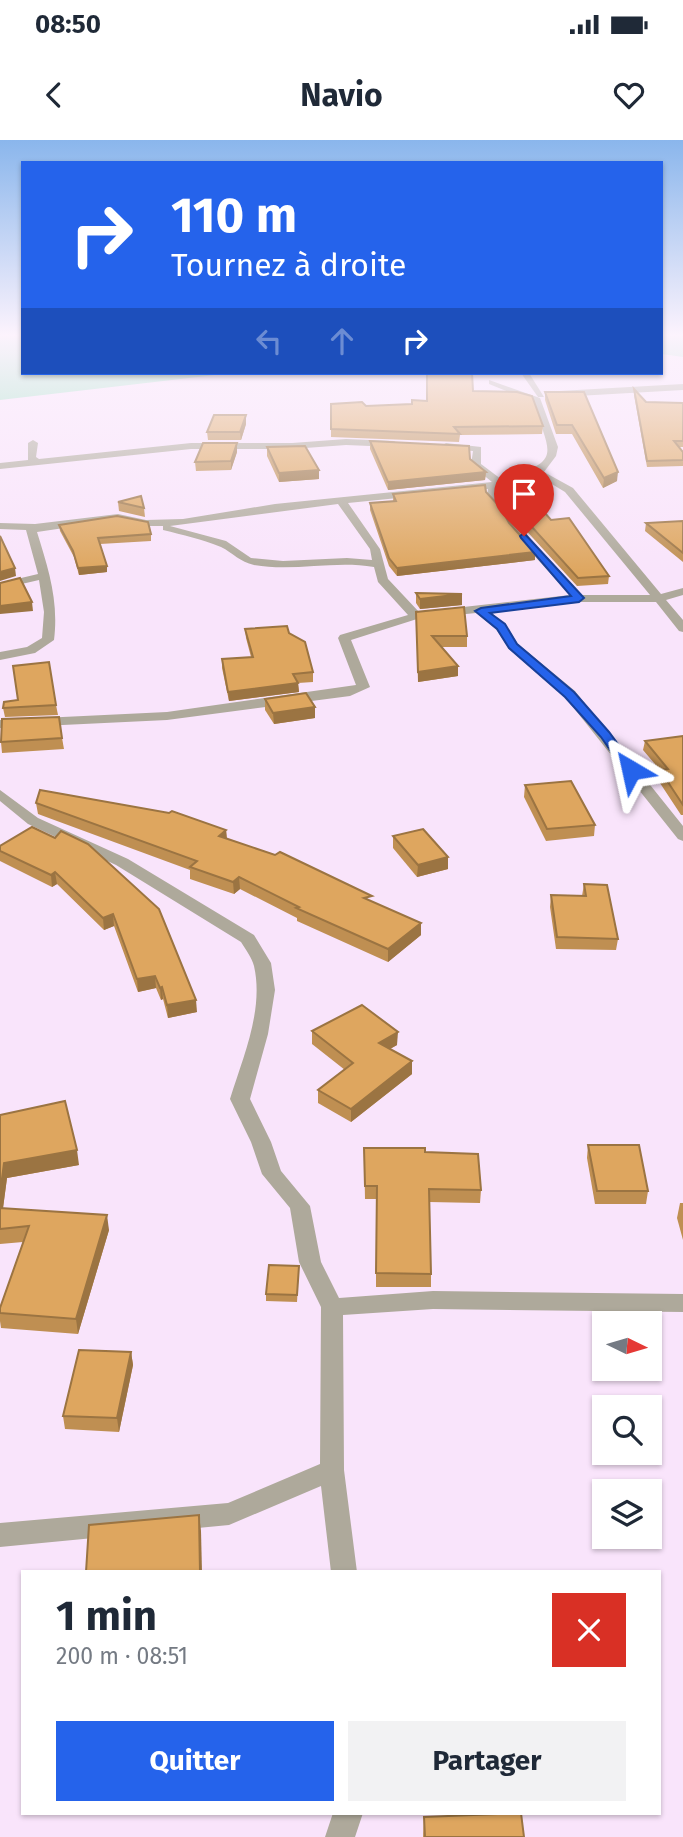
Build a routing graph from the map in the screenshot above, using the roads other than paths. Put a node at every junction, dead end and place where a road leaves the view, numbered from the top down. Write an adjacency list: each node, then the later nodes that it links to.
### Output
1 (544, 414): 7 (street)
2 (33, 443): 5 (street)
3 (401, 444): 5 (street)
4 (440, 445): 8 (street)
5 (39, 464): 6 (street)
6 (0, 466)
7 (538, 472): 8 (street); 18 (street)
8 (497, 485): 9 (street); 17 (street)
9 (341, 500): 10 (street); 13 (street)
10 (146, 523): 12 (street); 13 (street)
11 (0, 526): 12 (street)
12 (35, 527): 14 (street)
13 (379, 565): 20 (street)
14 (46, 575): 15 (street); 22 (street)
15 (0, 586)
16 (683, 591): 18 (street)
17 (579, 598): 18 (street); 19 (street)
18 (659, 599): 21 (street)
19 (481, 611): 20 (street); 25 (street)
20 (416, 616): 23 (street)
21 (683, 628)
22 (0, 656)
23 (0, 724)
24 (0, 794): 27 (street)
25 (683, 836)
26 (683, 1303): 27 (street)
27 (332, 1307): 28 (street)
28 (332, 1470): 29 (street); 30 (street)
29 (0, 1535)
30 (344, 1570)
31 (347, 1815): 32 (street)
32 (340, 1837)

